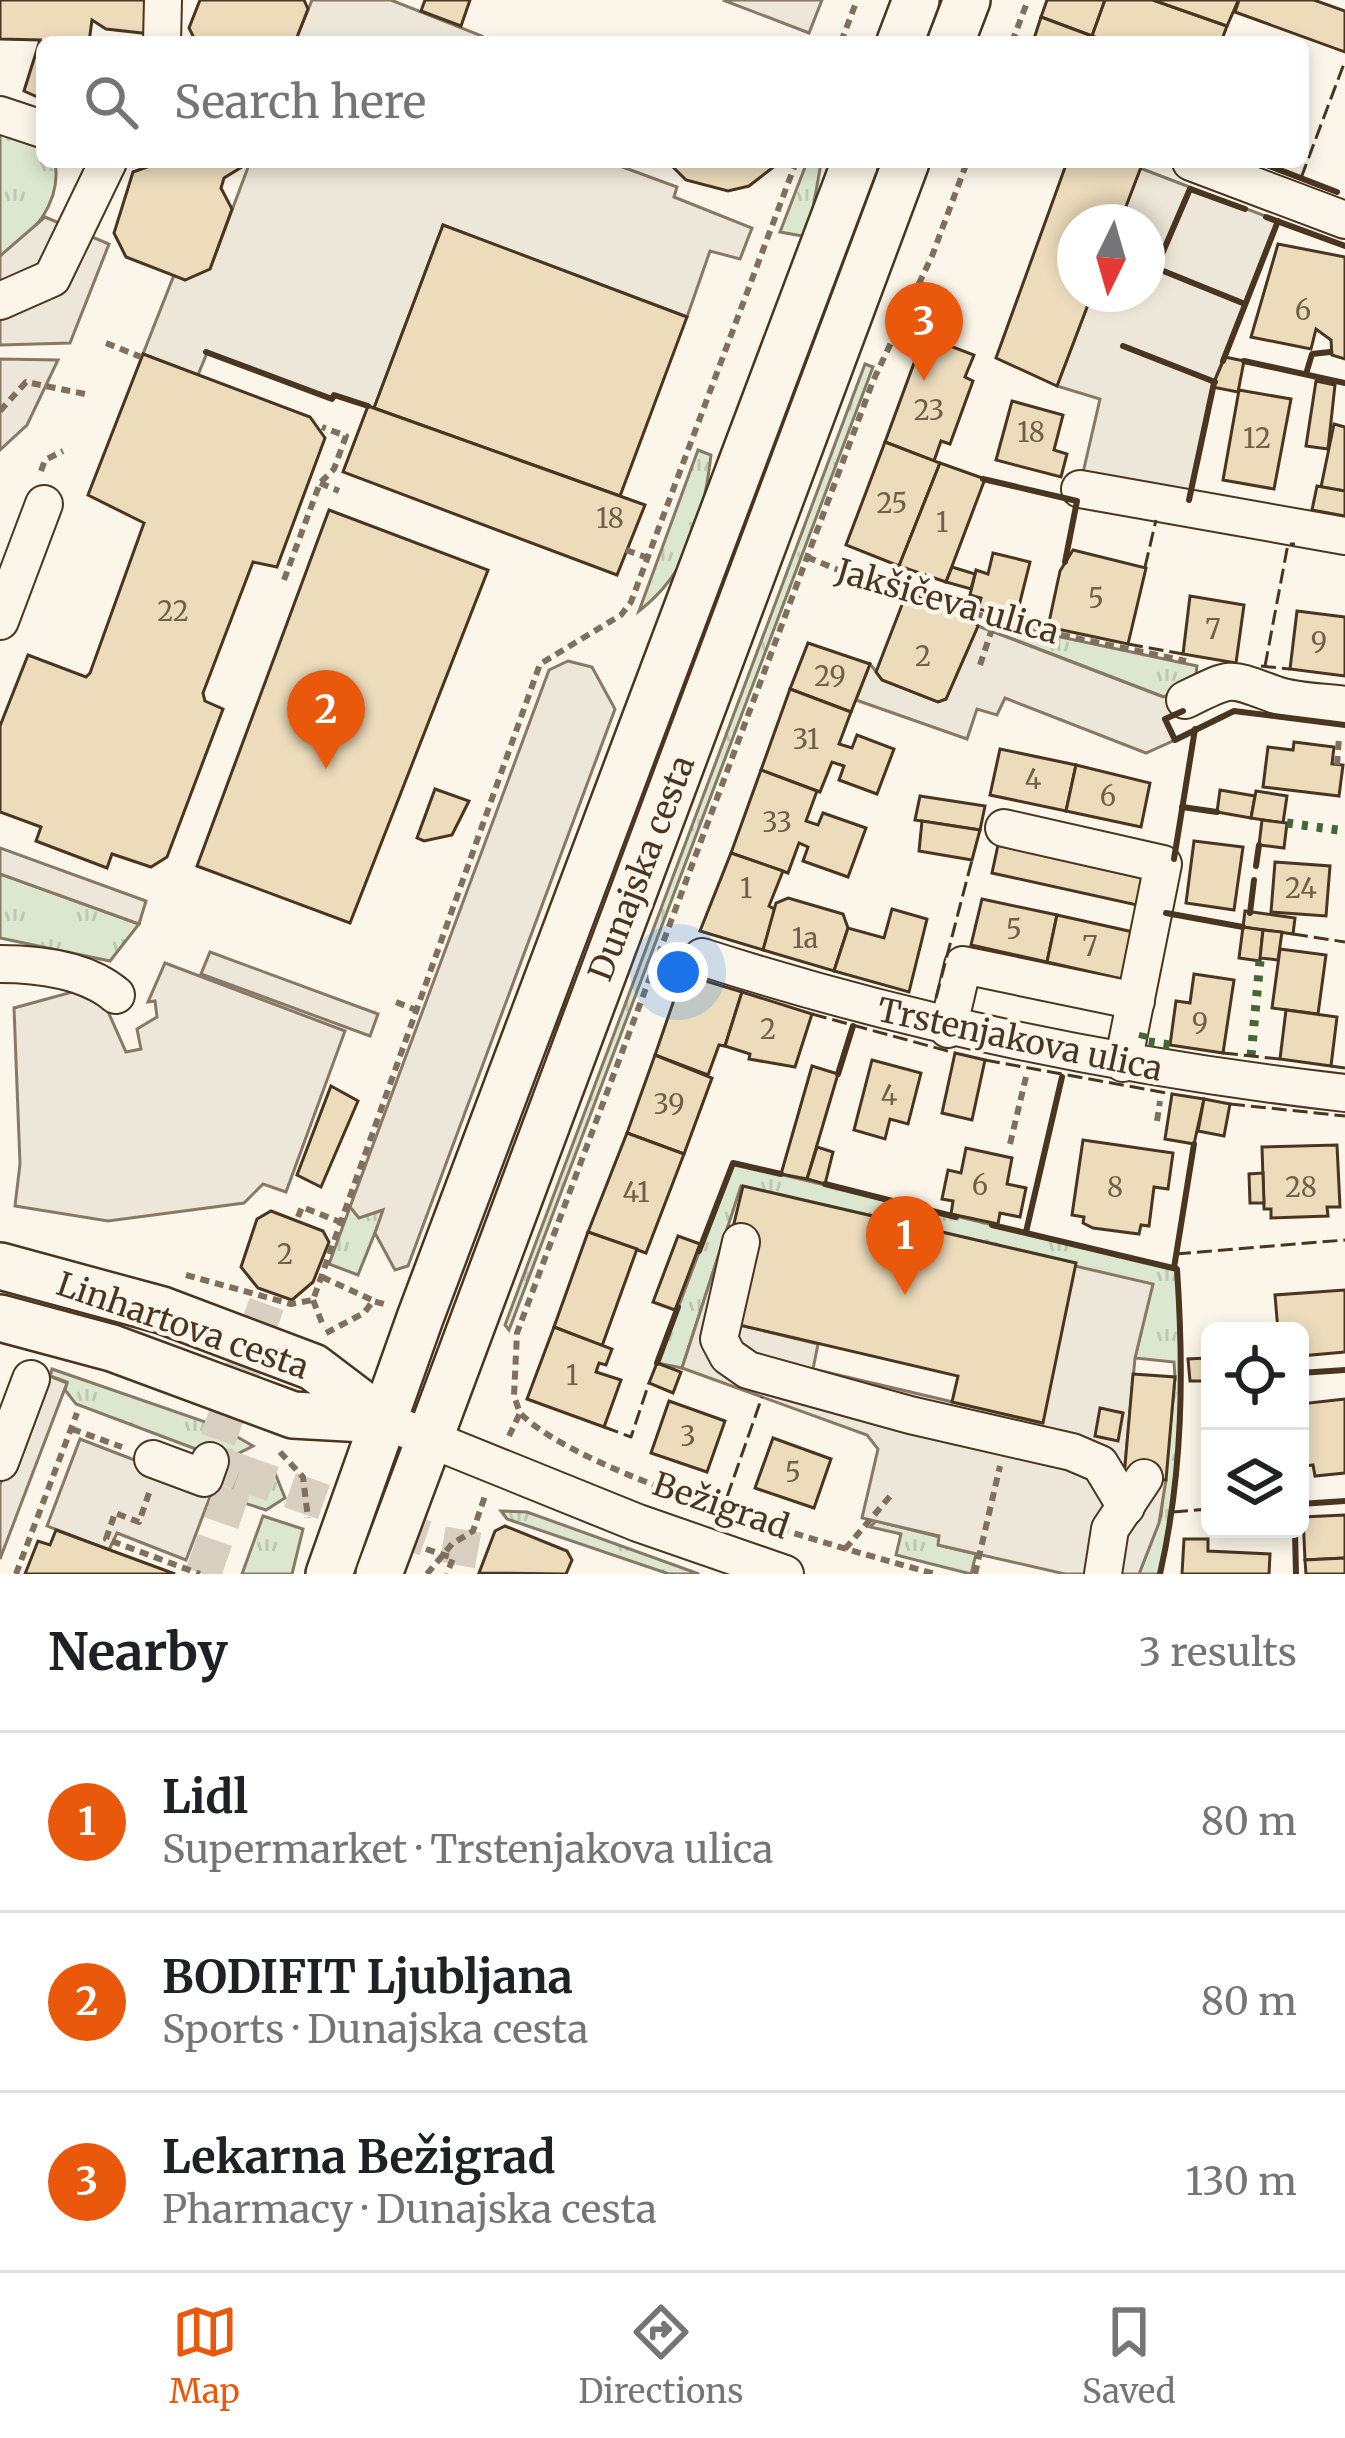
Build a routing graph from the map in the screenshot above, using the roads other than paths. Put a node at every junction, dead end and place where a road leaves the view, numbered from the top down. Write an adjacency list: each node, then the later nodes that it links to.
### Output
1 (163, 0): 4 (street)
2 (916, 0): 5 (main road)
3 (967, 0): 6 (main road)
4 (162, 36)
5 (902, 36)
6 (953, 36)
7 (0, 115): 8 (street)
8 (36, 127)
9 (105, 168): 14 (street)
10 (853, 168): 33 (main road, Dunajska cesta)
11 (904, 168): 34 (main road, Dunajska cesta)
12 (1207, 168): 13 (street)
13 (1345, 220)
14 (0, 301)
15 (1080, 489): 17 (street)
16 (44, 504): 18 (street)
17 (1345, 536)
18 (0, 622)
19 (1185, 700): 20 (street)
20 (1343, 715)
21 (1004, 828): 25 (street)
22 (702, 957): 26 (street, Trstenjakova ulica)
23 (0, 964): 24 (street)
24 (116, 995)
25 (1136, 1001): 26 (street); 27 (street)
26 (948, 1029): 27 (street, Trstenjakova ulica)
27 (1123, 1063): 28 (street, Trstenjakova ulica)
28 (1345, 1093)
29 (741, 1242): 38 (street)
30 (0, 1266): 33 (main road, Linhartova cesta)
31 (0, 1318): 33 (main road, Linhartova cesta)
32 (31, 1379): 37 (street)
33 (383, 1420): 34 (street, Bežigrad); 39 (main road, Dunajska cesta)
34 (429, 1438): 40 (main road, Dunajska cesta); 41 (street, Bežigrad)
35 (157, 1461): 36 (street)
36 (210, 1461)
37 (0, 1462)
38 (1130, 1499): 42 (street); 43 (street)
39 (329, 1574)
40 (379, 1574)
41 (785, 1574)
42 (1103, 1574)
43 (1126, 1574)

